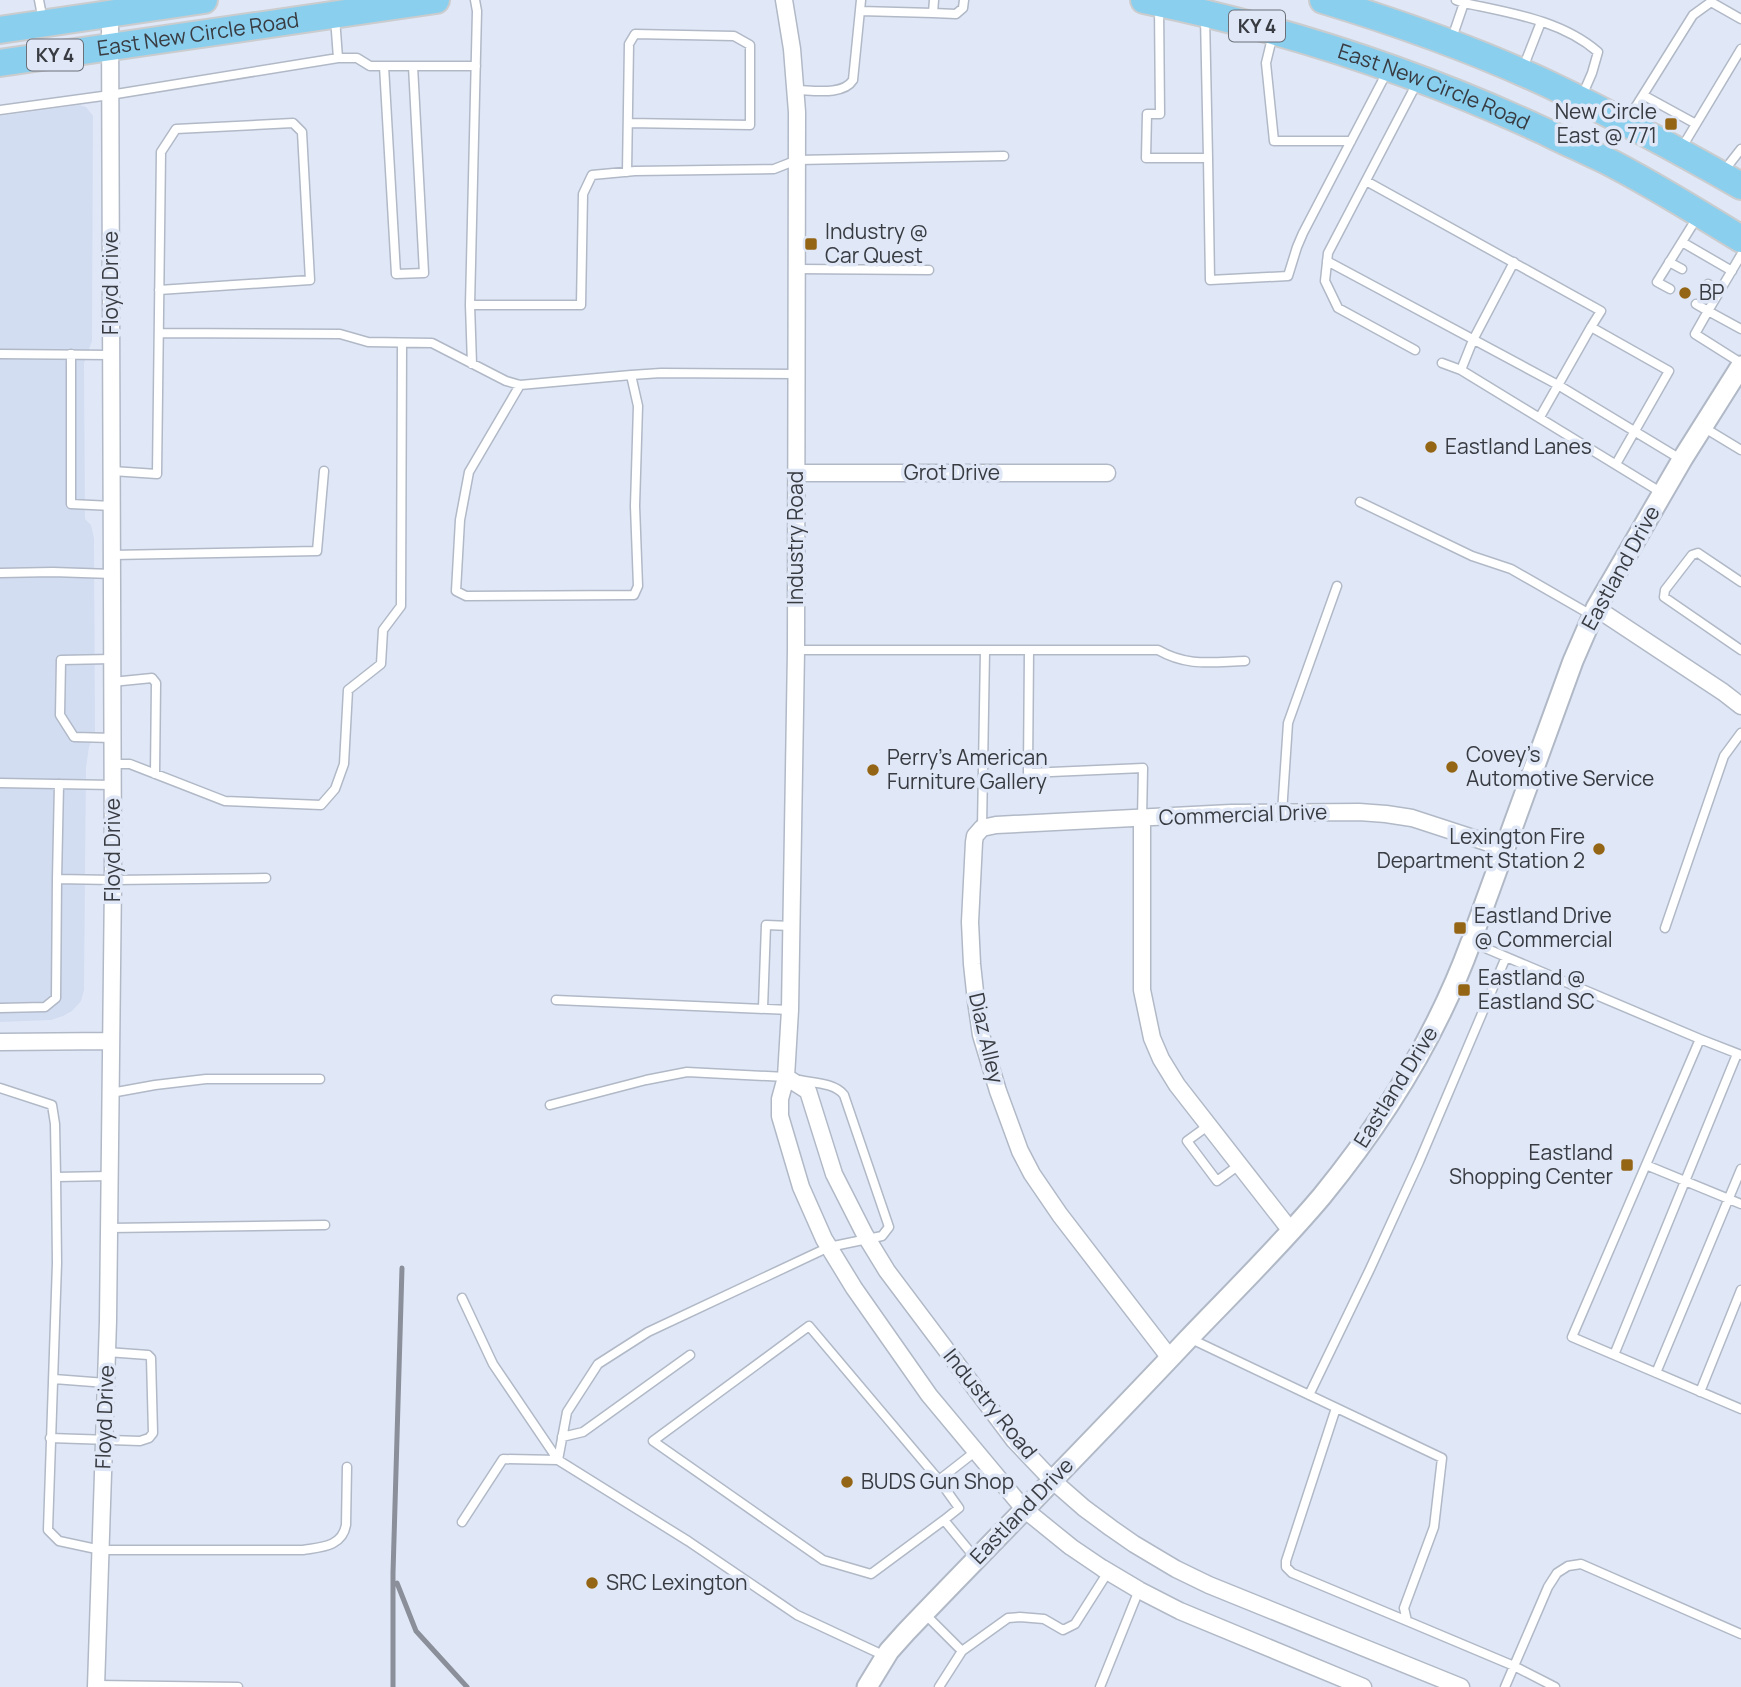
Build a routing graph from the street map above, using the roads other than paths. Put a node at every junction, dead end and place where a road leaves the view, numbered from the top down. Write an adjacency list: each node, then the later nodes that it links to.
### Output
1 (204, 0): 11 (highway, East New Circle Road / KY 4)
2 (436, 0): 16 (highway, East New Circle Road / KY 4)
3 (475, 0): 26 (lane)
4 (784, 0): 32 (street, Industry Road)
5 (861, 0): 12 (lane)
6 (934, 0): 14 (lane)
7 (964, 0): 14 (lane)
8 (1323, 0): 21 (highway)
9 (1151, 1): 15 (highway, East New Circle Road / KY 4); 44 (lane)
10 (1461, 1): 18 (lane); 21 (lane)
11 (110, 7): 13 (highway, East New Circle Road / KY 4); 22 (street, Floyd Drive)
12 (860, 11): 14 (lane); 32 (lane)
13 (42, 12): 19 (highway, East New Circle Road / KY 4)
14 (933, 13)
15 (1205, 13): 20 (highway, East New Circle Road / KY 4); 44 (lane)
16 (335, 15): 22 (highway, East New Circle Road / KY 4); 24 (lane)
17 (1741, 19): 34 (lane)
18 (1541, 22): 30 (lane); 35 (lane)
19 (0, 30)
20 (1274, 31): 29 (highway, East New Circle Road / KY 4); 40 (lane)
21 (1450, 43): 30 (highway)
22 (110, 47): 25 (highway, East New Circle Road / KY 4); 33 (street, Floyd Drive)
23 (1741, 50): 39 (lane)
24 (338, 58): 27 (lane); 33 (lane)
25 (0, 63)
26 (476, 65): 28 (lane); 65 (lane)
27 (384, 66): 28 (lane); 28 (lane)
28 (413, 66)
29 (1389, 67): 31 (highway, East New Circle Road / KY 4); 40 (lane)
30 (1521, 72): 35 (highway)
31 (1419, 78): 48 (lane); 49 (highway, East New Circle Road / KY 4)
32 (795, 90): 45 (street, Industry Road)
33 (110, 95): 36 (lane); 75 (street, Floyd Drive)
34 (1643, 95): 38 (lane); 39 (lane)
35 (1580, 100): 38 (highway)
36 (0, 110)
37 (628, 123): 37 (lane); 46 (lane)
38 (1626, 123): 42 (highway)
39 (1696, 124): 42 (lane)
40 (1351, 141): 44 (lane)
41 (1741, 150): 47 (lane)
42 (1679, 152): 47 (highway)
43 (1004, 156): 45 (lane)
44 (1208, 158)
45 (797, 160): 46 (lane); 56 (street, Industry Road)
46 (627, 172): 65 (lane)
47 (1731, 180)
48 (1366, 181): 53 (lane); 54 (lane)
49 (1699, 213): 50 (highway, East New Circle Road / KY 4); 51 (lane)
50 (1741, 239)
51 (1682, 242): 55 (lane); 59 (lane)
52 (1741, 255): 59 (lane)
53 (1327, 261): 70 (lane); 72 (lane)
54 (1514, 262): 67 (lane); 70 (lane)
55 (1669, 262): 57 (lane); 61 (lane)
56 (796, 269): 58 (lane); 80 (street, Industry Road)
57 (1682, 269)
58 (929, 270)
59 (1732, 271): 63 (lane)
60 (1708, 284): 63 (lane)
61 (1670, 289)
62 (159, 290): 62 (lane); 69 (lane)
63 (1720, 291): 66 (lane)
64 (1696, 304): 66 (lane)
65 (470, 305): 77 (lane)
66 (1708, 311): 68 (lane); 78 (lane)
67 (1591, 327): 82 (lane); 86 (lane)
68 (1741, 329)
69 (159, 333): 71 (lane); 90 (lane)
70 (1473, 340): 79 (lane); 82 (lane)
71 (402, 343): 77 (lane); 114 (lane)
72 (1415, 350)
73 (0, 354): 74 (lane)
74 (72, 354): 75 (lane); 96 (lane)
75 (111, 355): 90 (street, Floyd Drive)
76 (1442, 363): 79 (lane)
77 (472, 364): 83 (lane)
78 (1741, 365): 85 (street, Eastland Drive)
79 (1461, 370): 84 (lane)
80 (796, 374): 81 (lane); 92 (street, Industry Road)
81 (631, 375): 83 (lane); 83 (lane)
82 (1558, 384): 84 (lane); 86 (lane)
83 (520, 385)
84 (1540, 417): 89 (lane)
85 (1703, 427): 87 (lane); 88 (street, Eastland Drive)
86 (1635, 432): 88 (lane); 89 (lane)
87 (1741, 450)
88 (1682, 460): 94 (street, Eastland Drive)
89 (1616, 464): 94 (lane)
90 (112, 471): 96 (street, Floyd Drive)
91 (324, 471): 97 (lane)
92 (796, 473): 93 (street, Grot Drive); 103 (street, Industry Road)
93 (1107, 473)
94 (1662, 493): 102 (street, Eastland Drive)
95 (1360, 502): 102 (lane)
96 (112, 506): 97 (street, Floyd Drive)
97 (112, 555): 99 (street, Floyd Drive)
98 (0, 573): 99 (lane)
99 (112, 574): 107 (street, Floyd Drive)
100 (1741, 582): 106 (lane)
101 (1337, 586): 118 (lane)
102 (1594, 612): 110 (street); 121 (street, Eastland Drive)
103 (796, 650): 104 (lane); 125 (street, Industry Road)
104 (985, 650): 105 (lane); 120 (lane)
105 (1029, 650): 108 (lane); 119 (lane)
106 (1741, 650)
107 (113, 659): 109 (street, Floyd Drive); 112 (lane)
108 (1245, 661)
109 (113, 682): 112 (street, Floyd Drive); 114 (lane)
110 (1741, 706)
111 (1741, 733): 126 (lane)
112 (113, 738): 113 (street, Floyd Drive)
113 (113, 764): 114 (lane); 117 (street, Floyd Drive)
114 (155, 774)
115 (0, 783): 116 (lane)
116 (59, 784): 117 (lane); 123 (lane)
117 (113, 785): 124 (street, Floyd Drive)
118 (1282, 813): 119 (street, Commercial Drive); 121 (street, Commercial Drive)
119 (1142, 819): 120 (street); 142 (street, Commercial Drive)
120 (982, 828): 162 (street, Diaz Alley)
121 (1504, 848): 127 (street, Eastland Drive)
122 (266, 878): 124 (lane)
123 (57, 879): 124 (lane); 130 (lane)
124 (113, 880): 134 (street, Floyd Drive)
125 (791, 926): 131 (lane); 132 (street, Industry Road)
126 (1665, 928)
127 (1473, 938): 128 (lane); 153 (street, Eastland Drive)
128 (1506, 957): 133 (lane); 167 (lane)
129 (556, 1000): 131 (lane)
130 (0, 1008)
131 (763, 1009): 132 (lane)
132 (790, 1010): 137 (street, Industry Road)
133 (1700, 1039): 136 (lane); 144 (lane)
134 (111, 1041): 135 (street); 140 (street, Floyd Drive)
135 (0, 1042)
136 (1739, 1055): 148 (lane)
137 (786, 1077): 141 (lane); 154 (street, Industry Road); 154 (lane); 155 (street, Industry Road)
138 (320, 1079): 140 (lane)
139 (0, 1088): 147 (lane)
140 (111, 1093): 146 (street, Floyd Drive)
141 (550, 1105)
142 (1209, 1125): 143 (street, Commercial Drive); 143 (lane)
143 (1239, 1165): 153 (street, Commercial Drive)
144 (1646, 1165): 148 (lane); 161 (lane)
145 (1741, 1169): 149 (lane)
146 (110, 1176): 147 (lane); 152 (street, Floyd Drive)
147 (56, 1177): 164 (lane)
148 (1686, 1182): 149 (lane); 161 (lane)
149 (1728, 1199): 150 (lane); 163 (lane)
150 (1741, 1204)
151 (325, 1225): 152 (lane)
152 (109, 1228): 159 (street, Floyd Drive)
153 (1290, 1231): 158 (street, Eastland Drive)
154 (868, 1239): 155 (lane); 177 (street, Industry Road)
155 (829, 1247): 171 (lane); 173 (street, Industry Road)
156 (1741, 1290): 166 (lane)
157 (461, 1298): 174 (lane)
158 (1189, 1338): 162 (street, Eastland Drive); 167 (lane)
159 (107, 1352): 165 (street, Floyd Drive); 172 (lane)
160 (690, 1354): 171 (lane)
161 (1614, 1355): 163 (lane)
162 (1170, 1358): 177 (street, Eastland Drive)
163 (1656, 1373): 166 (lane)
164 (54, 1379): 165 (lane); 170 (lane)
165 (106, 1383): 172 (street, Floyd Drive)
166 (1700, 1392): 169 (lane)
167 (1309, 1395): 168 (lane)
168 (1336, 1408): 186 (lane); 186 (lane)
169 (1741, 1409)
170 (50, 1437): 172 (lane); 181 (lane)
171 (562, 1437): 174 (lane)
172 (104, 1440): 181 (street, Floyd Drive)
173 (976, 1451): 176 (lane); 178 (street, Industry Road)
174 (558, 1460): 180 (lane); 189 (lane)
175 (347, 1467): 181 (lane)
176 (939, 1480): 179 (lane); 179 (lane)
177 (1052, 1480): 178 (street, Eastland Drive); 197 (street, Industry Road)
178 (1024, 1509): 182 (street, Eastland Drive); 183 (street, Industry Road)
179 (944, 1520): 182 (lane)
180 (463, 1522)
181 (101, 1549): 191 (street, Floyd Drive)
182 (976, 1559): 185 (street, Eastland Drive)
183 (1108, 1572): 184 (street, Industry Road); 188 (lane)
184 (1139, 1590): 195 (lane); 196 (street, Industry Road)
185 (924, 1613): 188 (lane); 189 (street, Eastland Drive)
186 (1407, 1621): 190 (lane)
187 (1741, 1634): 190 (lane)
188 (962, 1651): 194 (lane)
189 (886, 1656): 193 (street, Eastland Drive)
190 (1514, 1666): 198 (lane); 199 (lane)
191 (97, 1686): 192 (lane)
192 (238, 1687)
193 (867, 1687)
194 (939, 1687)
195 (1100, 1687)
196 (1363, 1687)
197 (1461, 1687)
198 (1505, 1687)
199 (1555, 1687)

